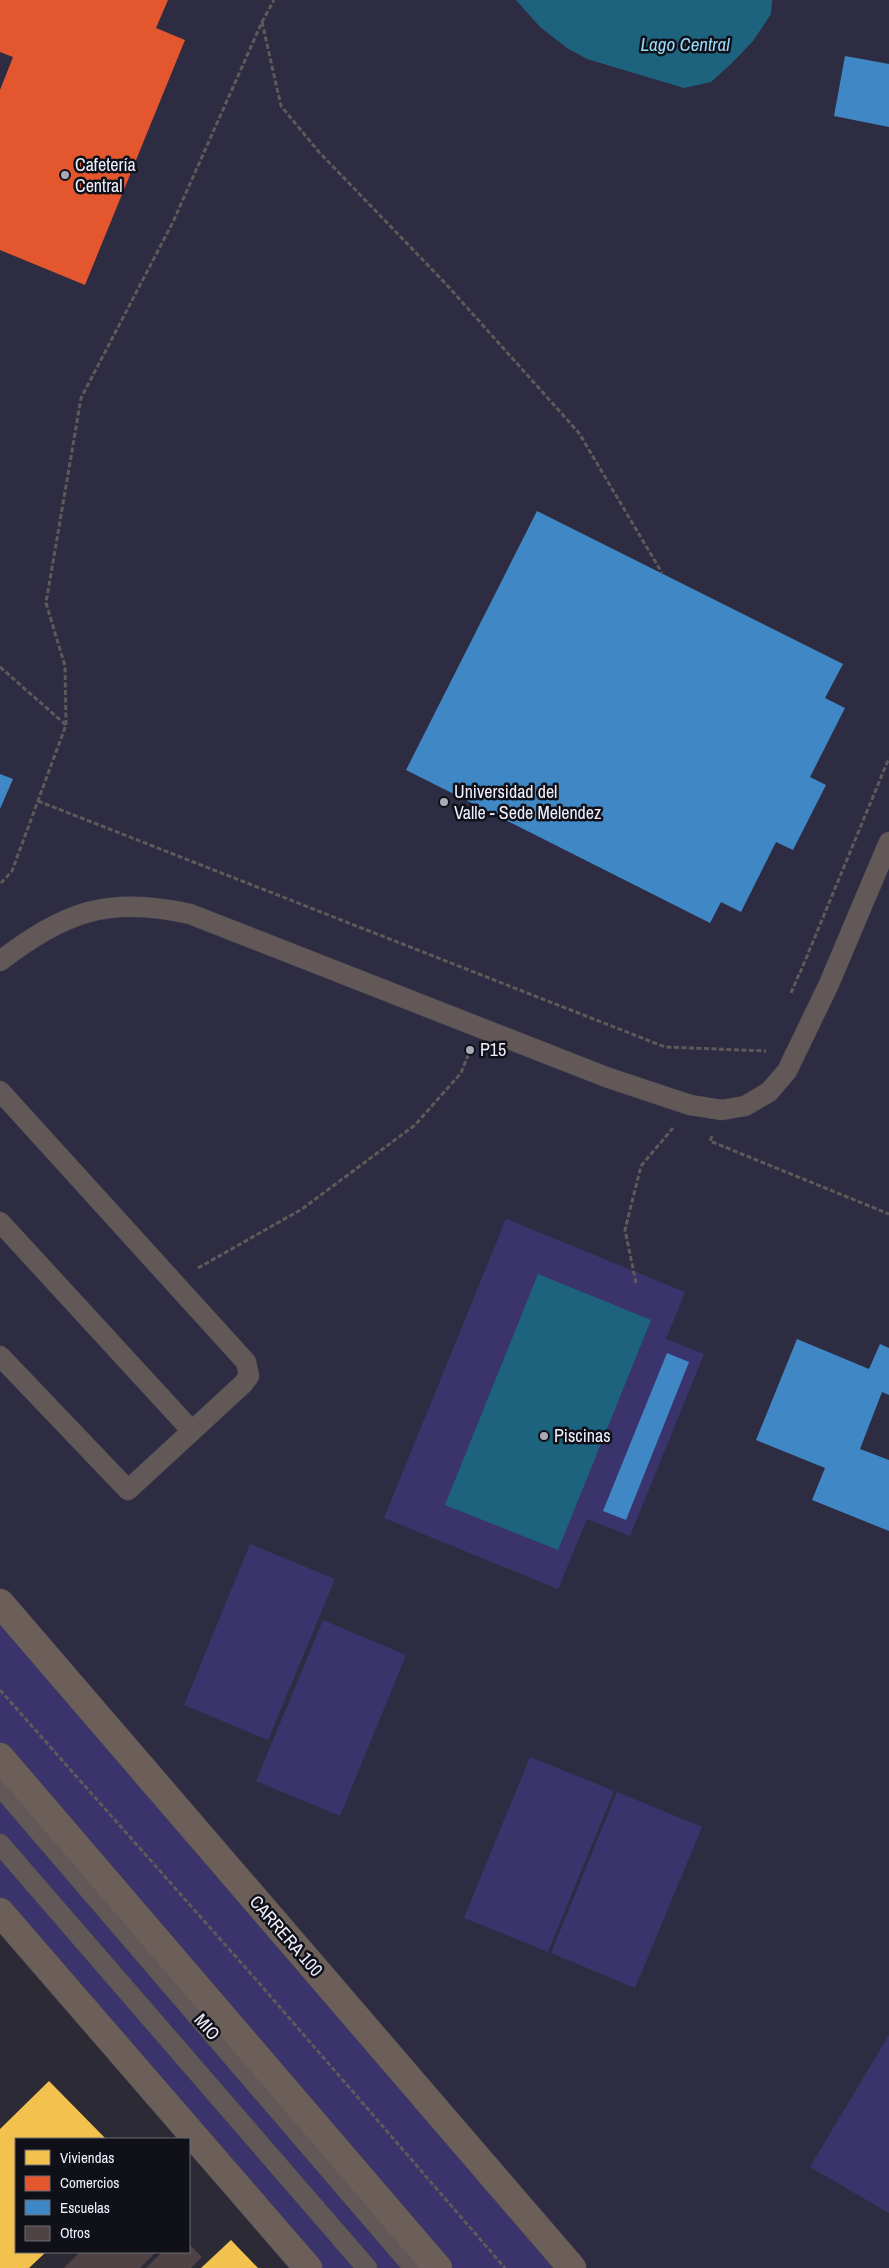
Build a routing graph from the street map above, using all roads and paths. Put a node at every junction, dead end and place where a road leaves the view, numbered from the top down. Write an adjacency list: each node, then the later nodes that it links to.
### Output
1 (274, 0): 2 (path)
2 (262, 22): 3 (path); 5 (path)
3 (662, 573)
4 (0, 667): 5 (path)
5 (66, 725): 7 (path)
6 (889, 758): 11 (path)
7 (38, 801): 9 (path); 15 (path)
8 (889, 842): 12 (lane)
9 (0, 884)
10 (0, 961): 14 (lane)
11 (800, 972): 12 (path); 13 (path)
12 (829, 984): 17 (lane)
13 (789, 998)
14 (480, 1027): 17 (lane); 21 (path)
15 (767, 1051)
16 (0, 1091): 21 (lane)
17 (722, 1110): 18 (path); 20 (path)
18 (889, 1214)
19 (0, 1222): 23 (lane)
20 (636, 1283)
21 (177, 1286): 23 (lane)
22 (0, 1356): 23 (lane)
23 (192, 1431)
24 (0, 1603): 35 (main road, CARRERA 100)
25 (0, 1690): 34 (path)
26 (0, 1757): 33 (main road)
27 (0, 1786): 32 (lane, MIO)
28 (0, 1844): 31 (lane, MIO)
29 (0, 1912): 30 (main road)
30 (308, 2268)
31 (367, 2268)
32 (414, 2268)
33 (438, 2268)
34 (505, 2268)
35 (572, 2268)

